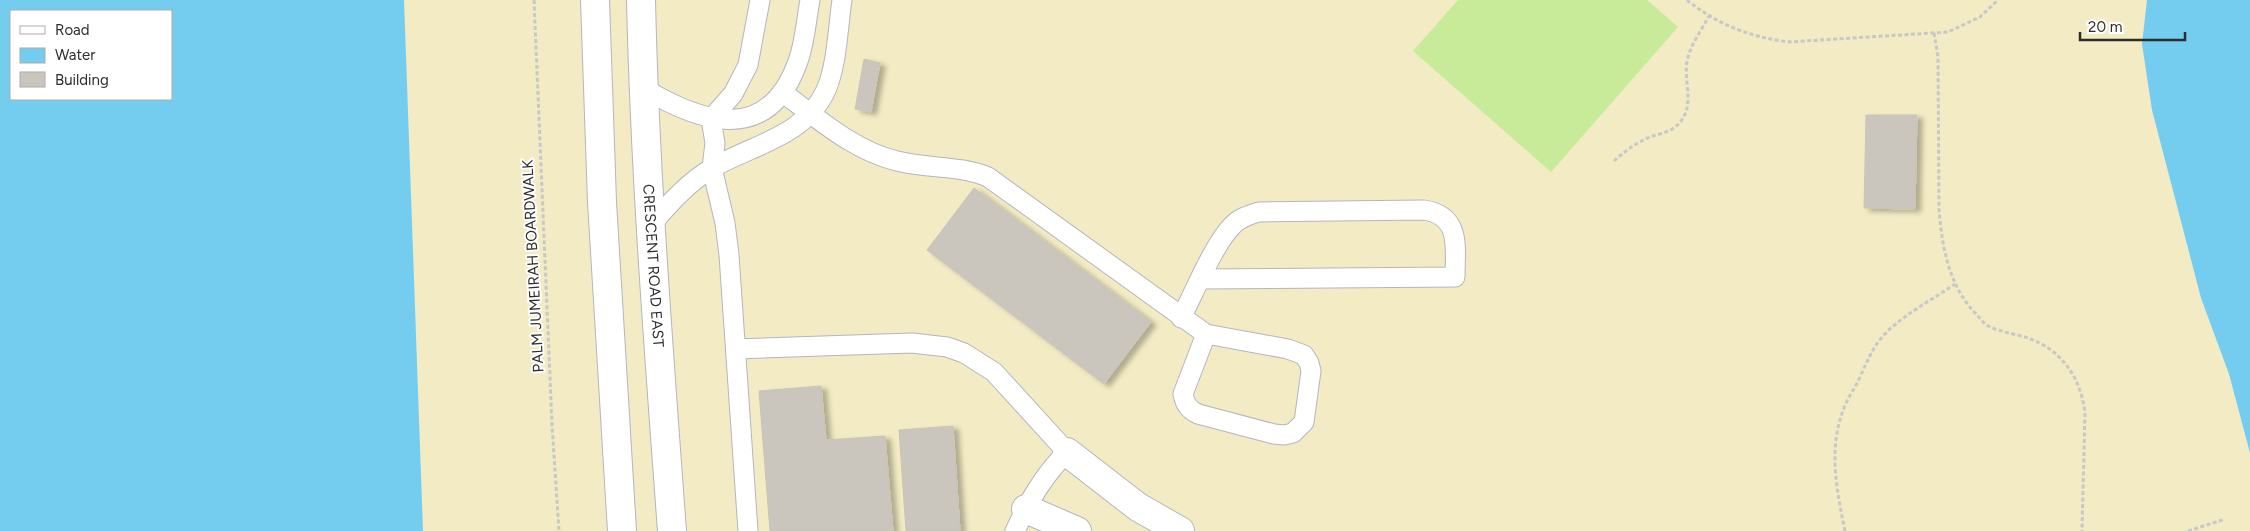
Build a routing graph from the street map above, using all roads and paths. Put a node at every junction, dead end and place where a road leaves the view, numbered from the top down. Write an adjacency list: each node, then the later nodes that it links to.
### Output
1 (534, 0): 27 (path, PALM JUMEIRAH BOARDWALK)
2 (595, 0): 28 (main road)
3 (642, 0): 11 (main road, CRESCENT ROAD EAST)
4 (760, 0): 14 (lane)
5 (810, 0): 12 (lane)
6 (842, 0): 13 (lane)
7 (1687, 0): 9 (path)
8 (1998, 0): 10 (path)
9 (1710, 16): 10 (path); 15 (path)
10 (1934, 33): 19 (path)
11 (643, 88): 14 (lane); 17 (main road, CRESCENT ROAD EAST)
12 (782, 92): 13 (lane); 14 (lane)
13 (812, 114): 16 (lane); 20 (lane)
14 (711, 119): 16 (lane)
15 (1614, 161)
16 (712, 168): 17 (lane); 22 (lane)
17 (650, 226): 29 (main road, CRESCENT ROAD EAST)
18 (1201, 278): 18 (lane); 20 (lane)
19 (1955, 284): 32 (path); 33 (path)
20 (1181, 318): 21 (lane)
21 (1206, 334): 21 (lane)
22 (736, 349): 23 (lane); 30 (lane)
23 (1067, 452): 25 (lane); 26 (main road)
24 (2225, 519): 34 (path)
25 (1021, 520): 31 (main road)
26 (1171, 529)
27 (559, 531)
28 (622, 531)
29 (672, 531)
30 (748, 531)
31 (1077, 531)
32 (1846, 531)
33 (2082, 531)
34 (2188, 531)

